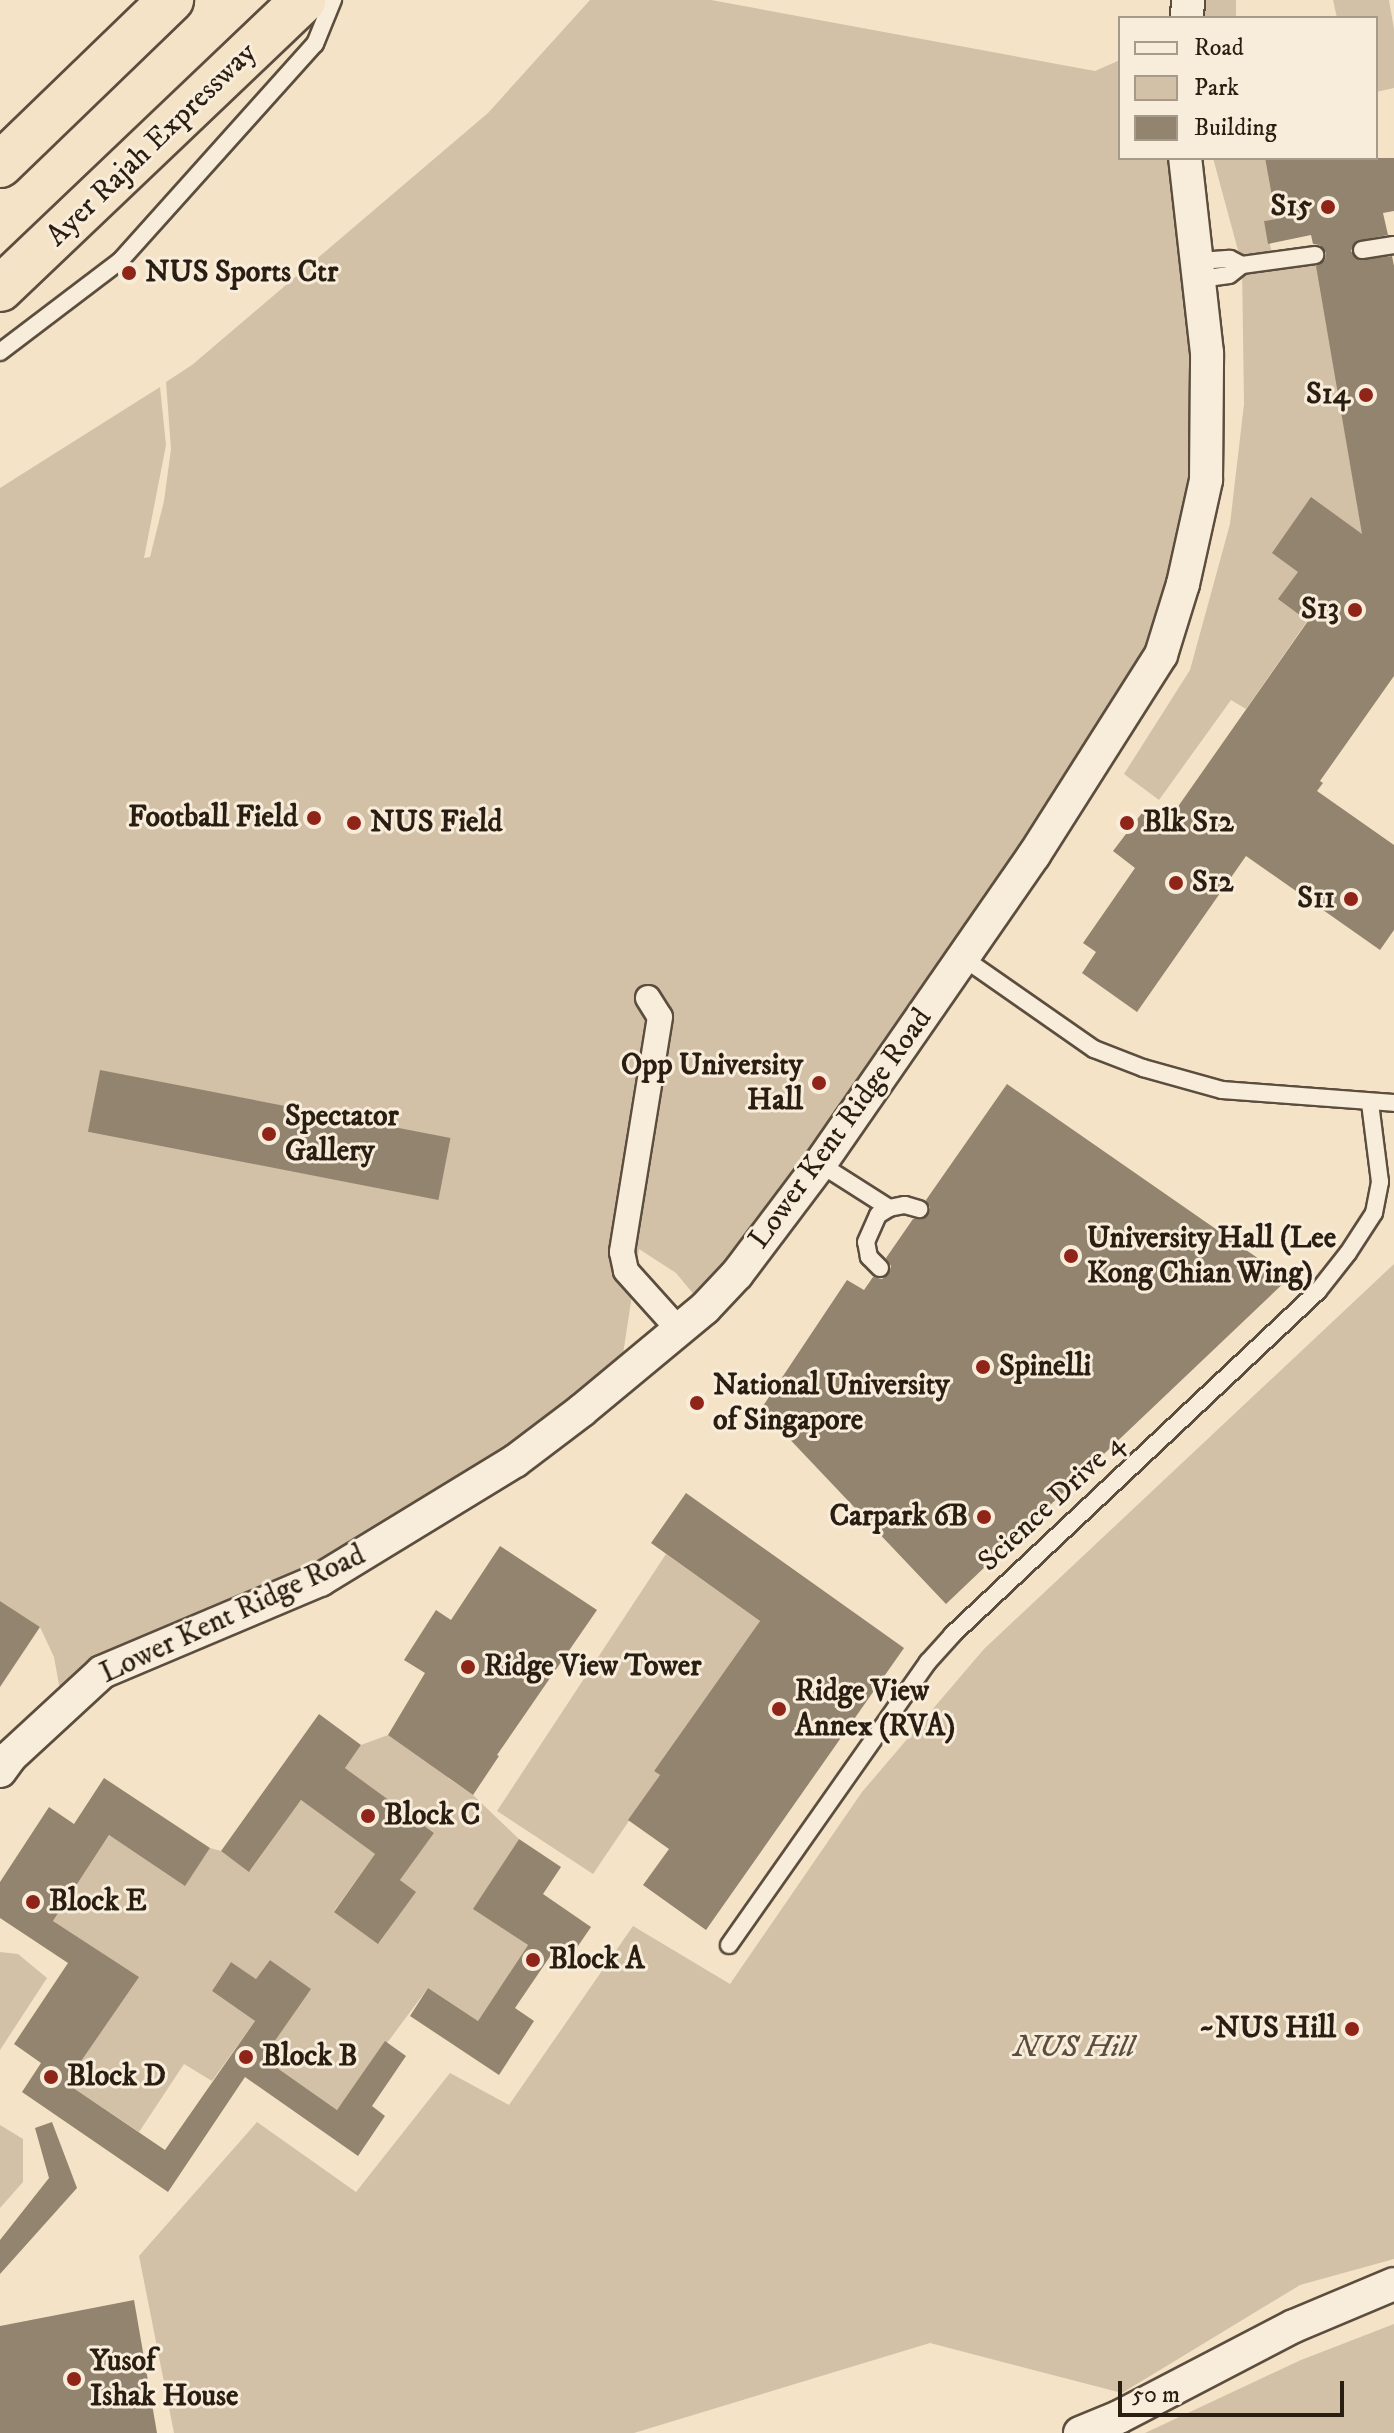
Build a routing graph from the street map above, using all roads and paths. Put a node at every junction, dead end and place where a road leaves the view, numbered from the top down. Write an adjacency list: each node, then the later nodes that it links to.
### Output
1 (171, 0): 5 (highway)
2 (304, 0): 10 (highway, Ayer Rajah Expressway)
3 (333, 0): 11 (lane)
4 (1185, 160): 9 (street, Lower Kent Ridge Road)
5 (0, 165)
6 (1394, 245): 7 (lane)
7 (1362, 250)
8 (1315, 255): 9 (lane)
9 (1199, 270): 12 (street, Lower Kent Ridge Road)
10 (0, 289)
11 (0, 352)
12 (962, 957): 14 (lane); 16 (street, Lower Kent Ridge Road)
13 (648, 998): 20 (street)
14 (1370, 1103): 15 (lane); 22 (lane, Science Drive 4)
15 (1394, 1103)
16 (820, 1164): 17 (lane); 20 (street, Lower Kent Ridge Road)
17 (889, 1208): 18 (lane); 19 (lane)
18 (919, 1209)
19 (880, 1268)
20 (680, 1331): 21 (street, Lower Kent Ridge Road)
21 (0, 1771)
22 (729, 1945)
23 (1394, 2284): 24 (street)
24 (1080, 2433)

